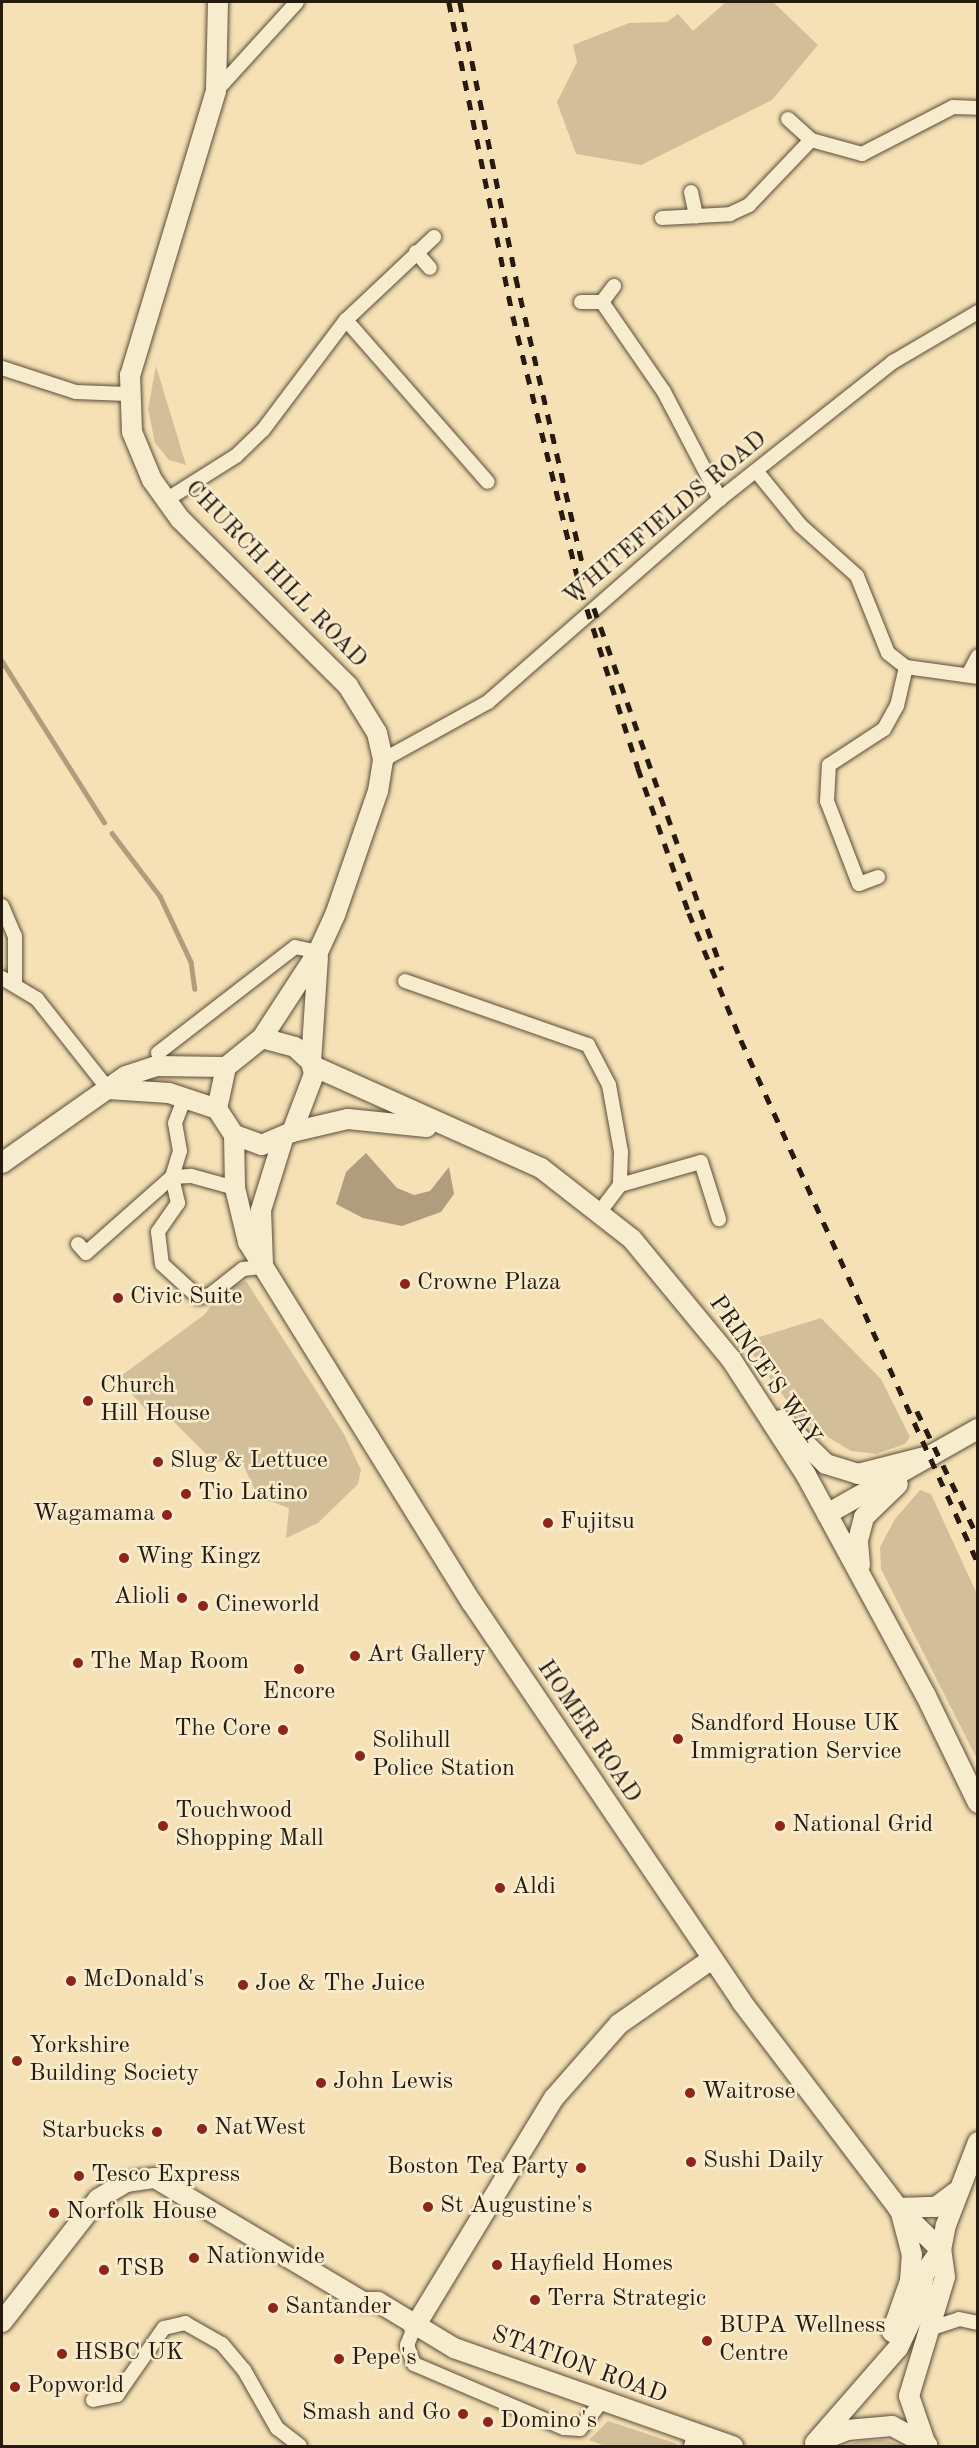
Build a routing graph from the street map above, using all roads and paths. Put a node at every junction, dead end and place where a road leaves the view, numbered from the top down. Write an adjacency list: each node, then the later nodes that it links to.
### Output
1 (218, 2): 3 (street, CHURCH HILL ROAD)
2 (297, 2): 3 (street)
3 (216, 91): 19 (street, CHURCH HILL ROAD)
4 (978, 108): 6 (street)
5 (788, 119): 6 (street)
6 (811, 140): 8 (street)
7 (691, 192): 8 (street)
8 (696, 216): 9 (street)
9 (662, 218)
10 (434, 237): 11 (street)
11 (416, 252): 12 (street); 17 (street)
12 (430, 268)
13 (614, 286): 15 (street)
14 (581, 302): 15 (street)
15 (602, 302): 22 (street)
16 (978, 312): 20 (street, WHITEFIELDS ROAD)
17 (346, 320): 21 (street); 23 (street)
18 (2, 368): 19 (street)
19 (128, 394): 23 (street, CHURCH HILL ROAD)
20 (757, 472): 22 (street, WHITEFIELDS ROAD); 25 (street)
21 (488, 482)
22 (720, 499): 27 (street, WHITEFIELDS ROAD)
23 (166, 500): 27 (street, CHURCH HILL ROAD)
24 (978, 656): 26 (street)
25 (906, 667): 26 (street); 28 (street)
26 (973, 675)
27 (383, 760): 30 (street, CHURCH HILL ROAD)
28 (878, 877)
29 (2, 906): 33 (street)
30 (318, 952): 34 (street, CHURCH HILL ROAD); 35 (street); 36 (street, CHURCH HILL ROAD)
31 (2, 978): 33 (street)
32 (405, 981): 46 (street)
33 (15, 984): 38 (street)
34 (262, 1038): 36 (street); 37 (street)
35 (158, 1053)
36 (312, 1064): 41 (street, PRINCE'S WAY); 43 (street)
37 (226, 1067): 38 (street); 40 (street)
38 (108, 1089): 39 (street); 44 (street)
39 (185, 1096): 40 (street); 45 (street)
40 (217, 1108): 42 (street)
41 (454, 1129): 43 (street, PRINCE'S WAY); 48 (street, PRINCE'S WAY)
42 (234, 1135): 43 (street); 47 (street, HOMER ROAD)
43 (288, 1136): 51 (street, HOMER ROAD)
44 (2, 1163)
45 (172, 1177): 47 (street); 50 (street); 51 (street)
46 (620, 1185): 48 (street); 49 (street)
47 (235, 1188): 51 (street, HOMER ROAD)
48 (601, 1210): 52 (street, PRINCE'S WAY)
49 (719, 1219)
50 (78, 1244)
51 (263, 1267): 58 (street, HOMER ROAD)
52 (750, 1388): 54 (street); 55 (street, PRINCE'S WAY)
53 (978, 1429): 54 (street)
54 (932, 1455): 55 (street); 56 (street)
55 (827, 1514): 56 (street, PRINCE'S WAY)
56 (861, 1573): 57 (street, PRINCE'S WAY)
57 (978, 1803)
58 (712, 1959): 61 (street, HOMER ROAD); 65 (street)
59 (978, 2142): 60 (street)
60 (956, 2192): 61 (street); 62 (street)
61 (898, 2208): 62 (street, HOMER ROAD); 67 (street)
62 (941, 2250): 66 (street); 67 (street)
63 (2, 2322): 65 (street, STATION ROAD)
64 (978, 2324): 66 (street)
65 (414, 2328): 69 (street, STATION ROAD); 69 (street)
66 (932, 2328): 74 (street)
67 (868, 2382): 71 (street)
68 (93, 2400): 72 (street)
69 (603, 2400): 70 (street, STATION ROAD)
70 (693, 2441): 73 (street, STATION ROAD)
71 (812, 2445): 74 (street)
72 (300, 2446)
73 (730, 2446)
74 (927, 2446)

